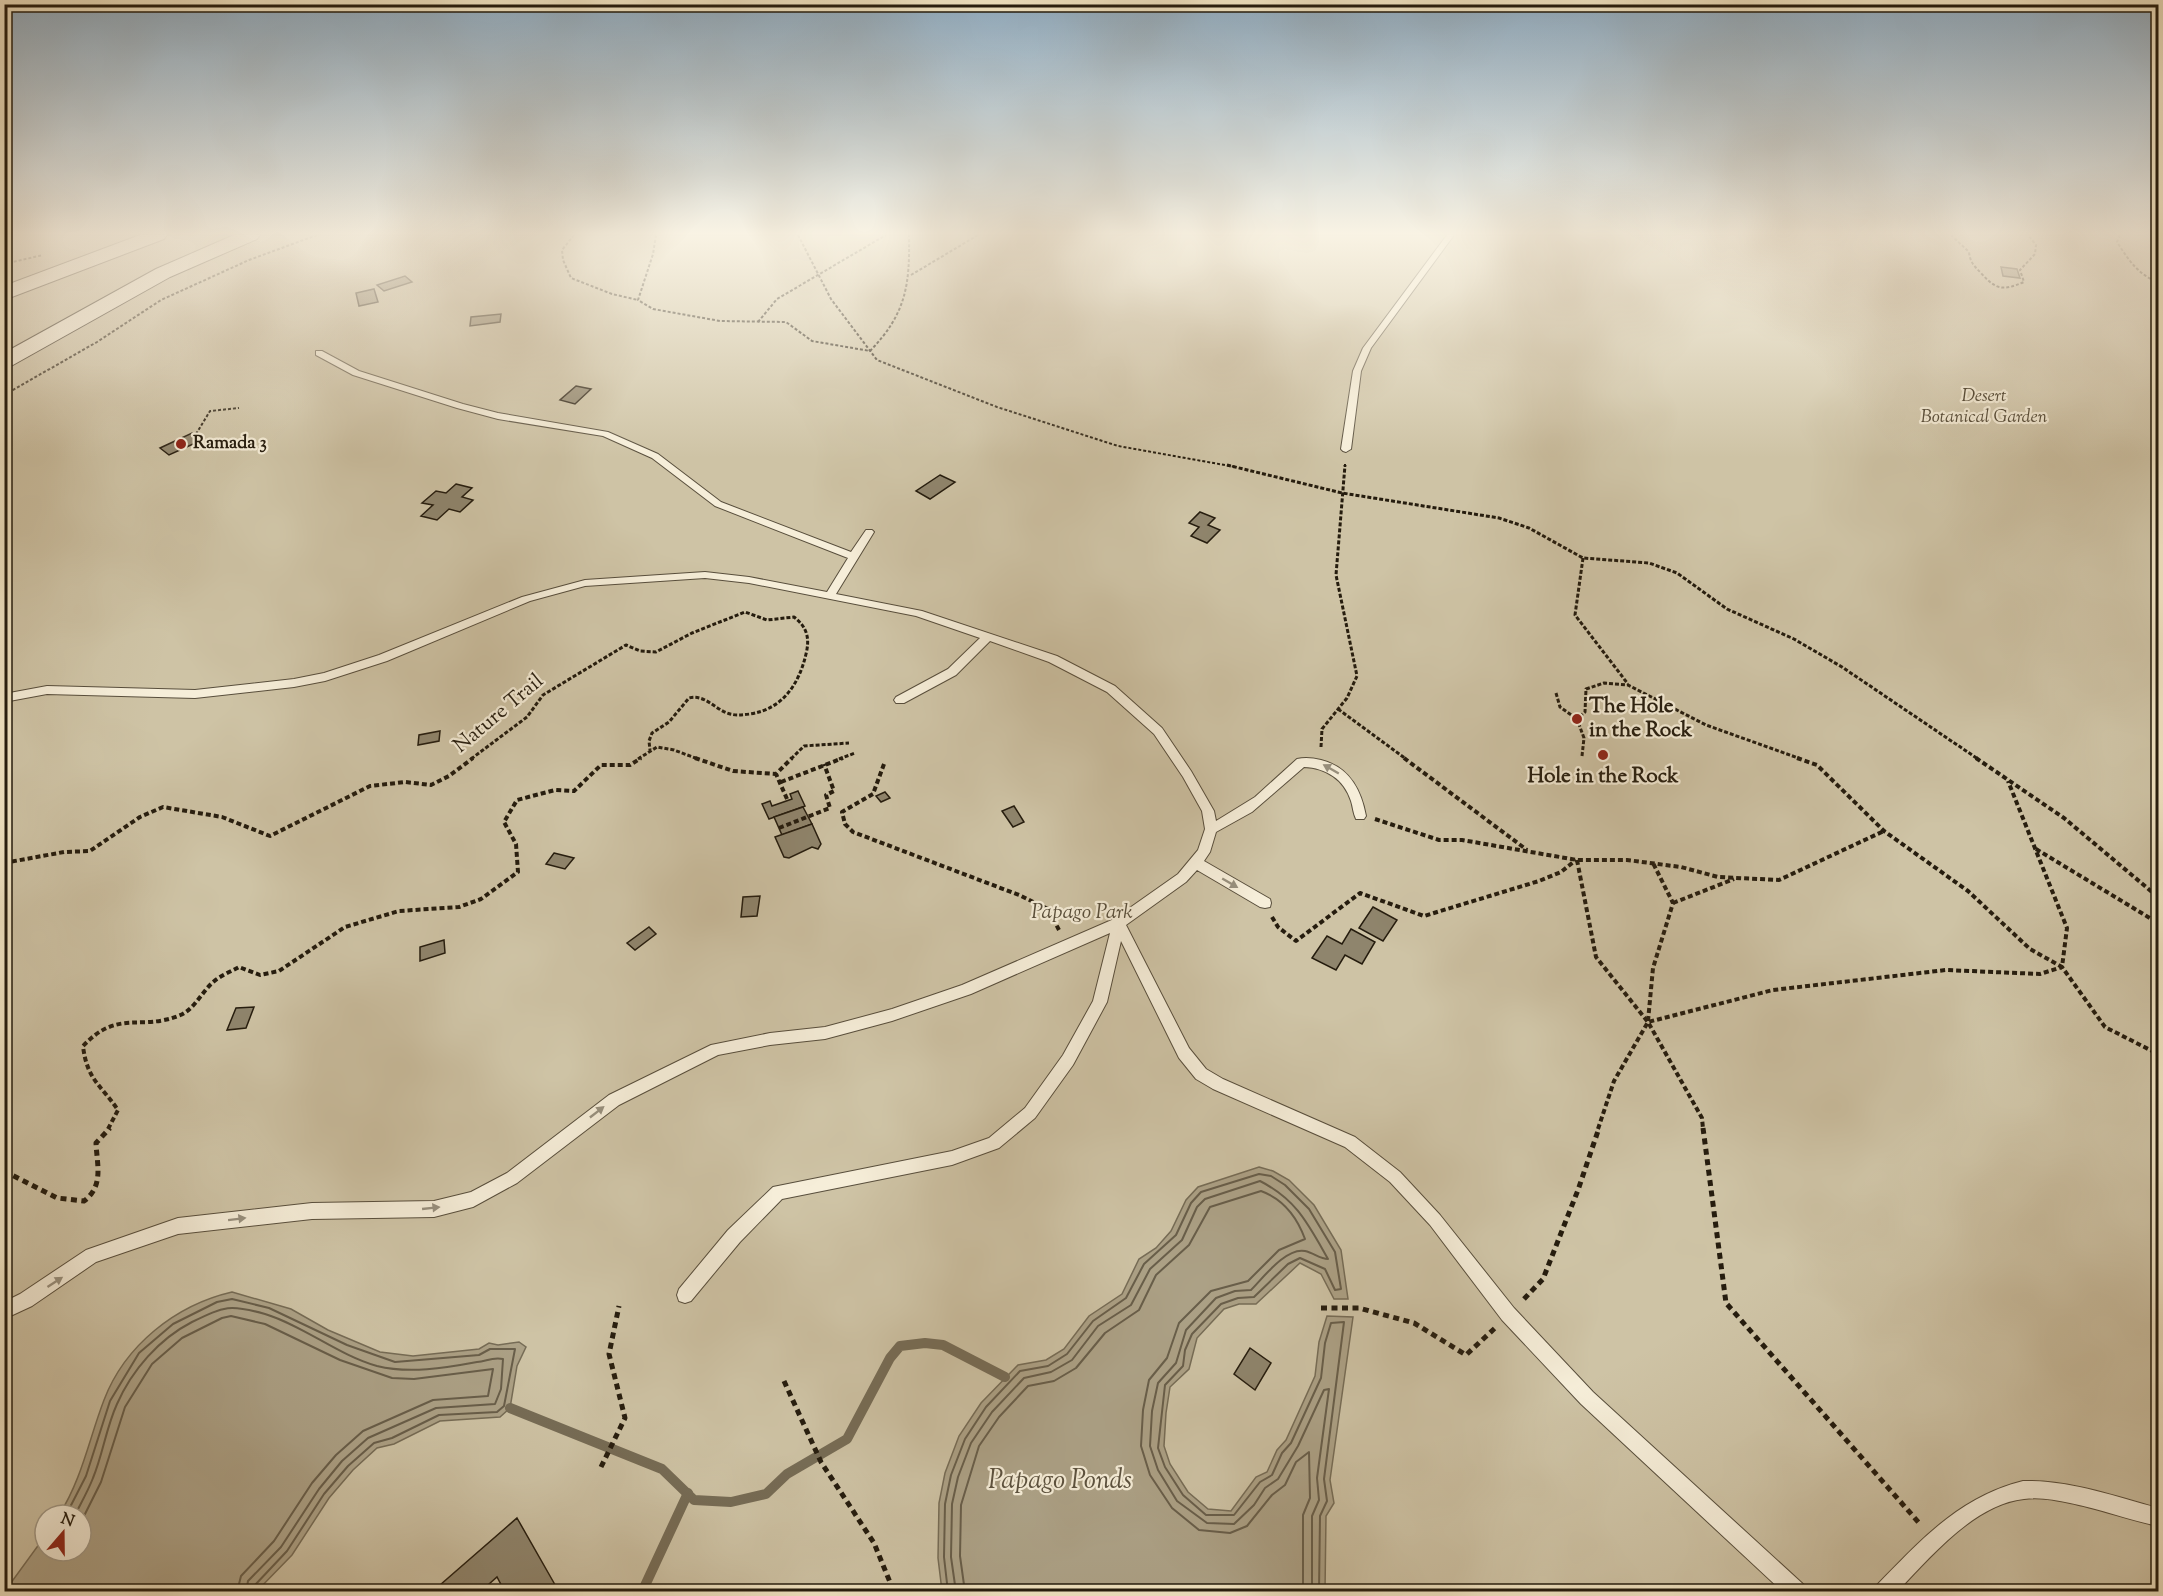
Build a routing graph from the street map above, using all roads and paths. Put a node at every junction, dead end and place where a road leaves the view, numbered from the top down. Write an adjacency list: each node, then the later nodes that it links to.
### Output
1 (99, 309): 11 (main road)
2 (147, 309): 12 (path)
3 (656, 309): 8 (path)
4 (768, 309): 8 (path)
5 (839, 309): 9 (path)
6 (901, 309): 9 (path)
7 (1395, 309): 15 (lane)
8 (758, 322): 9 (path)
9 (870, 351): 16 (path)
10 (319, 353): 18 (lane)
11 (4, 363)
12 (4, 395)
13 (239, 408): 14 (path)
14 (195, 434)
15 (1346, 449): 16 (path)
16 (1342, 493): 19 (path); 26 (path)
17 (869, 532): 18 (lane)
18 (854, 557): 20 (lane)
19 (1583, 558): 22 (path); 38 (path)
20 (831, 595): 21 (lane); 24 (lane)
21 (988, 637): 25 (lane); 43 (lane)
22 (1628, 685): 27 (path); 44 (path)
23 (1556, 693): 27 (path)
24 (4, 698)
25 (900, 700)
26 (1338, 709): 33 (path); 46 (path)
27 (1577, 719): 32 (path)
28 (849, 743): 37 (path)
29 (650, 750): 31 (path); 48 (path, Nature Trail); 61 (path)
30 (855, 753): 34 (path)
31 (697, 756): 36 (path)
32 (1582, 756)
33 (1320, 762): 41 (lane, one-way to 33); 43 (lane)
34 (824, 764): 39 (path); 42 (path)
35 (884, 764): 57 (path)
36 (712, 765): 37 (path)
37 (776, 774): 39 (path)
38 (2007, 780): 45 (path); 52 (path)
39 (780, 782): 40 (path)
40 (787, 799)
41 (1360, 816): 46 (path)
42 (779, 828)
43 (1210, 829): 49 (lane)
44 (1884, 831): 51 (path); 58 (path)
45 (2035, 849): 56 (path); 58 (path)
46 (1528, 851): 47 (path)
47 (1576, 860): 50 (path); 53 (path); 59 (path)
48 (4, 863)
49 (1196, 863): 53 (lane, one-way to 53); 55 (lane)
50 (1653, 863): 51 (path); 54 (path)
51 (1735, 878): 54 (path)
52 (2158, 897)
53 (1264, 903)
54 (1673, 903): 59 (path)
55 (1119, 923): 57 (lane); 62 (lane); 66 (lane)
56 (2158, 923)
57 (1066, 944): 65 (lane, one-way to 57)
58 (2062, 967): 59 (path); 60 (path)
59 (1648, 1022): 66 (path); 70 (path)
60 (2158, 1054)
61 (4, 1171)
62 (685, 1295)
63 (619, 1306): 68 (path)
64 (1321, 1308): 66 (path)
65 (4, 1311)
66 (1508, 1314): 72 (lane)
67 (784, 1381): 71 (path)
68 (601, 1467)
69 (2158, 1517): 70 (lane)
70 (1934, 1540): 73 (lane)
71 (894, 1592)
72 (1797, 1592)
73 (1884, 1592)

